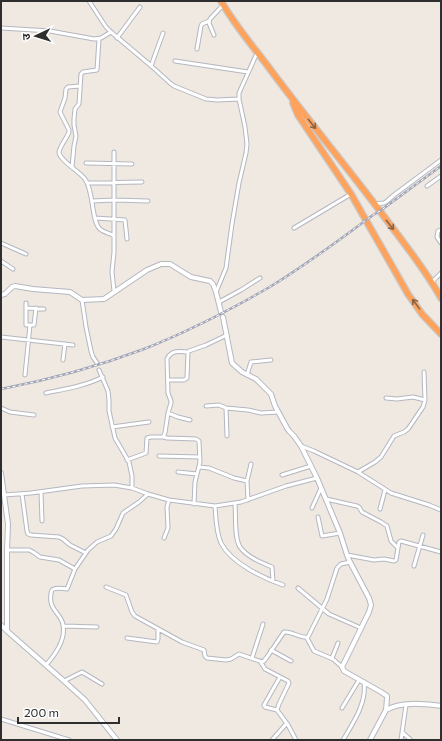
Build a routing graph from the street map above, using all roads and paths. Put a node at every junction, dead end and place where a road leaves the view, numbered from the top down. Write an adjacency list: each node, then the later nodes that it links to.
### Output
1 (89, 1): 6 (street)
2 (222, 3): 4 (street); 12 (highway)
3 (140, 7): 9 (street)
4 (209, 21): 8 (street); 11 (street)
5 (1, 28): 10 (street)
6 (111, 32): 9 (street); 10 (street)
7 (163, 33): 14 (street)
8 (214, 35)
9 (117, 38): 14 (street)
10 (99, 39): 16 (street)
11 (197, 49)
12 (257, 53): 15 (street); 17 (highway)
13 (175, 61): 15 (street)
14 (152, 66): 18 (street)
15 (248, 72): 18 (street)
16 (80, 86): 19 (street); 20 (street)
17 (288, 94): 32 (highway); 36 (highway, one-way to 36)
18 (239, 99): 52 (street)
19 (69, 130): 20 (street); 26 (street)
20 (76, 134): 26 (street)
21 (114, 152): 24 (street)
22 (441, 160): 36 (street)
23 (86, 163): 24 (street)
24 (114, 163): 25 (street); 28 (street)
25 (132, 164)
26 (72, 167): 30 (street)
27 (441, 176): 31 (street)
28 (114, 182): 29 (street); 30 (street); 33 (street)
29 (142, 182)
30 (87, 183): 34 (street)
31 (427, 186)
32 (351, 194): 39 (street); 64 (highway, one-way to 32)
33 (114, 200): 34 (street); 35 (street); 38 (street)
34 (92, 201): 37 (street)
35 (148, 201)
36 (374, 204): 50 (highway, one-way to 50)
37 (95, 218): 38 (street); 41 (street)
38 (114, 219): 41 (street); 42 (street)
39 (294, 228)
40 (441, 230): 44 (street)
41 (114, 236): 51 (street)
42 (127, 239)
43 (1, 243): 45 (street)
44 (441, 243)
45 (26, 254)
46 (1, 261): 47 (street)
47 (13, 269)
48 (441, 273): 50 (street)
49 (260, 278): 56 (street)
50 (432, 282): 54 (highway)
51 (114, 291): 52 (street); 55 (street)
52 (216, 292): 56 (street)
53 (2, 297): 55 (street)
54 (441, 298)
55 (82, 300): 73 (street)
56 (219, 302): 61 (street)
57 (26, 303): 58 (street)
58 (26, 308): 59 (street); 63 (street)
59 (36, 308): 60 (street); 63 (street)
60 (44, 309)
61 (221, 312)
62 (223, 317): 65 (street)
63 (30, 325): 67 (street)
64 (441, 334)
65 (227, 335): 70 (street); 77 (street)
66 (1, 337): 67 (street)
67 (28, 340): 68 (street); 76 (street)
68 (65, 344): 69 (street); 71 (street)
69 (74, 345)
70 (188, 352): 79 (street); 79 (street)
71 (63, 360)
72 (271, 360): 77 (street)
73 (97, 363)
74 (100, 370): 78 (street)
75 (424, 372): 82 (street)
76 (25, 375)
77 (247, 375): 86 (street)
78 (102, 377): 80 (street); 91 (street)
79 (168, 380): 87 (street)
80 (46, 393)
81 (386, 398): 82 (street)
82 (425, 400): 102 (street)
83 (206, 406): 85 (street)
84 (1, 408): 88 (street)
85 (226, 408): 86 (street); 92 (street)
86 (279, 412): 94 (street)
87 (168, 413): 89 (street); 93 (street)
88 (34, 415)
89 (190, 420)
90 (149, 422): 91 (street)
91 (112, 427): 97 (street)
92 (227, 436)
93 (163, 437): 96 (street); 97 (street)
94 (301, 446): 99 (street); 102 (street)
95 (159, 456): 96 (street)
96 (200, 457): 100 (street)
97 (127, 460): 109 (street)
98 (251, 464): 107 (street)
99 (311, 466): 105 (street); 106 (street)
100 (199, 467): 104 (street); 107 (street)
101 (178, 472): 104 (street)
102 (358, 472): 110 (street)
103 (1, 473): 114 (street)
104 (197, 474): 118 (street)
105 (282, 475)
106 (317, 478): 108 (street); 117 (street)
107 (247, 481): 117 (street)
108 (321, 487): 115 (street); 121 (street)
109 (132, 488): 111 (street); 113 (street)
110 (385, 490): 122 (street); 123 (street)
111 (41, 492): 112 (street); 125 (street)
112 (22, 494): 114 (street); 133 (street)
113 (148, 494): 116 (street); 133 (street)
114 (4, 495): 131 (street)
115 (326, 499): 126 (street); 130 (street)
116 (169, 500): 118 (street); 128 (street)
117 (248, 500): 119 (street)
118 (194, 504): 120 (street)
119 (235, 504): 120 (street); 138 (street)
120 (215, 506): 138 (street)
121 (312, 508)
122 (380, 510)
123 (441, 510)
124 (318, 518): 126 (street)
125 (42, 521)
126 (340, 533): 134 (street)
127 (423, 535): 129 (street)
128 (164, 538)
129 (420, 546): 130 (street); 132 (street); 136 (street)
130 (398, 548): 134 (street)
131 (7, 550): 137 (street); 149 (street)
132 (441, 552)
133 (86, 553): 137 (street)
134 (347, 555): 135 (street)
135 (350, 562): 142 (street); 147 (street)
136 (414, 566)
137 (75, 568): 145 (street)
138 (273, 581): 139 (street)
139 (283, 585)
140 (106, 587): 148 (street)
141 (298, 588): 142 (street)
142 (323, 609): 147 (street); 151 (street)
143 (263, 624): 154 (street)
144 (1, 625): 149 (street)
145 (64, 626): 146 (street); 158 (street)
146 (97, 627)
147 (361, 628): 159 (street)
148 (158, 629): 150 (street); 154 (street)
149 (7, 631): 158 (street)
150 (127, 638)
151 (307, 638): 153 (street); 155 (street)
152 (338, 643): 155 (street)
153 (271, 650): 156 (street); 157 (street)
154 (252, 658): 156 (street)
155 (332, 658): 159 (street)
156 (260, 661): 160 (street)
157 (291, 661)
158 (46, 665): 162 (street)
159 (342, 667): 161 (street)
160 (280, 677): 168 (street); 168 (street)
161 (359, 680): 163 (street); 167 (street)
162 (64, 681): 164 (street); 174 (street)
163 (364, 682): 169 (street); 177 (street)
164 (102, 684)
165 (406, 705): 166 (street); 169 (street); 172 (street)
166 (441, 706)
167 (342, 708)
168 (277, 710): 171 (street)
169 (386, 710): 178 (street)
170 (1, 719): 173 (street)
171 (287, 723): 175 (street); 176 (street)
172 (402, 732): 179 (street); 180 (street)
173 (69, 740)
174 (117, 740)
175 (272, 740)
176 (296, 740)
177 (343, 740)
178 (370, 740)
179 (401, 740)
180 (412, 740)

